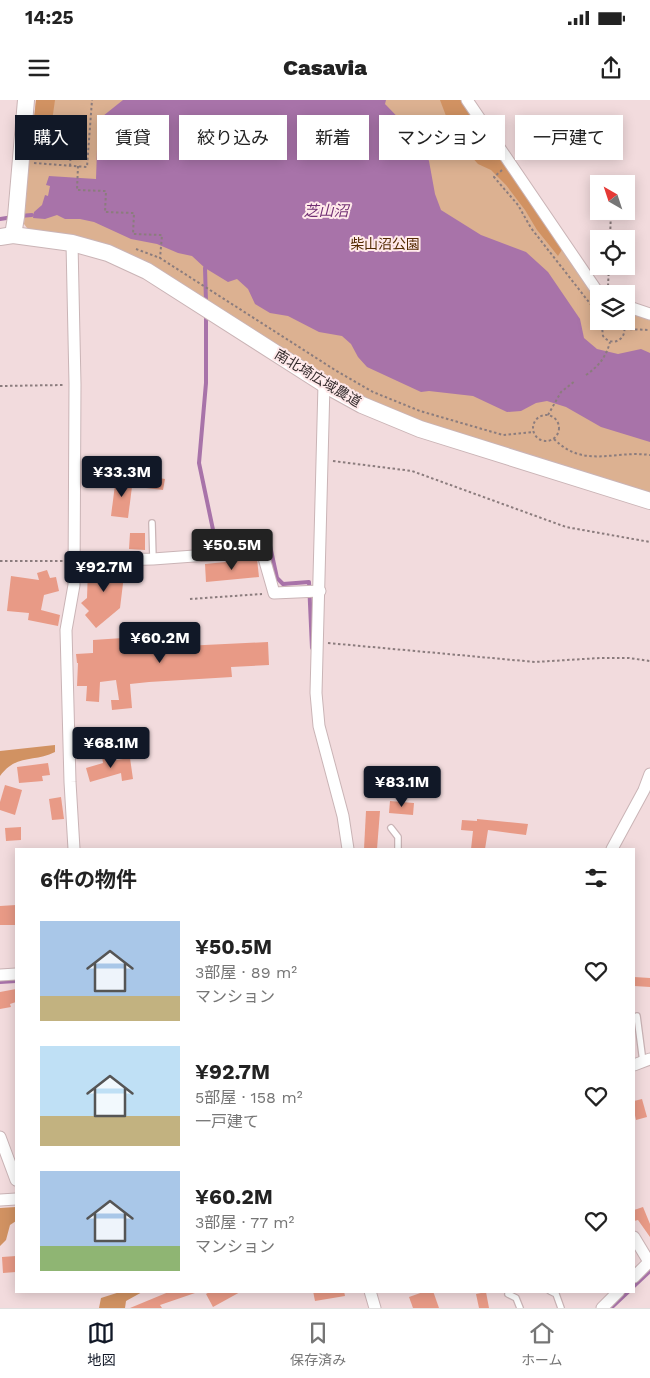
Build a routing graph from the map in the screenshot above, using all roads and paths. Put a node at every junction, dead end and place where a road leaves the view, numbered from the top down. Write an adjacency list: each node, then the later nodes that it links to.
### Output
1 (26, 100): 9 (street)
2 (92, 100): 4 (path)
3 (467, 100): 6 (street)
4 (89, 134): 7 (path); 8 (path)
5 (34, 163): 7 (path)
6 (510, 164): 13 (street); 14 (path)
7 (70, 166): 8 (path)
8 (78, 166): 12 (path)
9 (6, 236): 10 (street, 南北埼広域農道)
10 (72, 243): 24 (street); 25 (street, 南北埼広域農道)
11 (133, 248): 12 (path)
12 (160, 258): 28 (path)
13 (593, 285)
14 (590, 303)
15 (635, 309): 16 (street)
16 (650, 314)
17 (635, 329): 20 (path)
18 (601, 330): 21 (path)
19 (625, 330): 21 (path)
20 (650, 330)
21 (610, 342): 22 (path)
22 (586, 375)
23 (575, 381): 27 (path)
24 (75, 384): 26 (path); 37 (street)
25 (324, 384): 31 (street); 32 (street, 南北埼広域農道)
26 (0, 386)
27 (548, 415): 28 (path); 29 (path)
28 (533, 432): 29 (path)
29 (554, 439): 30 (path)
30 (650, 455)
31 (323, 460): 34 (path); 38 (street)
32 (650, 501)
33 (152, 523): 35 (lane)
34 (650, 542)
35 (153, 559): 37 (street); 39 (street)
36 (0, 561): 37 (path)
37 (74, 561): 45 (street)
38 (320, 591): 39 (street); 41 (street)
39 (274, 593): 40 (path)
40 (190, 599)
41 (318, 642): 42 (path); 46 (street)
42 (650, 661)
43 (650, 774): 48 (street)
44 (390, 828): 47 (lane)
45 (74, 848)
46 (348, 848)
47 (398, 848)
48 (613, 848)
49 (15, 974): 50 (street)
50 (0, 975)
51 (637, 1016): 52 (lane)
52 (642, 1062)
53 (0, 1137): 54 (street)
54 (15, 1177)
55 (15, 1199): 56 (street)
56 (0, 1200)
57 (635, 1238): 58 (street)
58 (650, 1261): 59 (street)
59 (635, 1276)
60 (370, 1293): 64 (street)
61 (554, 1293): 66 (lane)
62 (617, 1293): 67 (street)
63 (508, 1294): 65 (lane)
64 (374, 1308)
65 (520, 1308)
66 (561, 1308)
67 (602, 1308)

